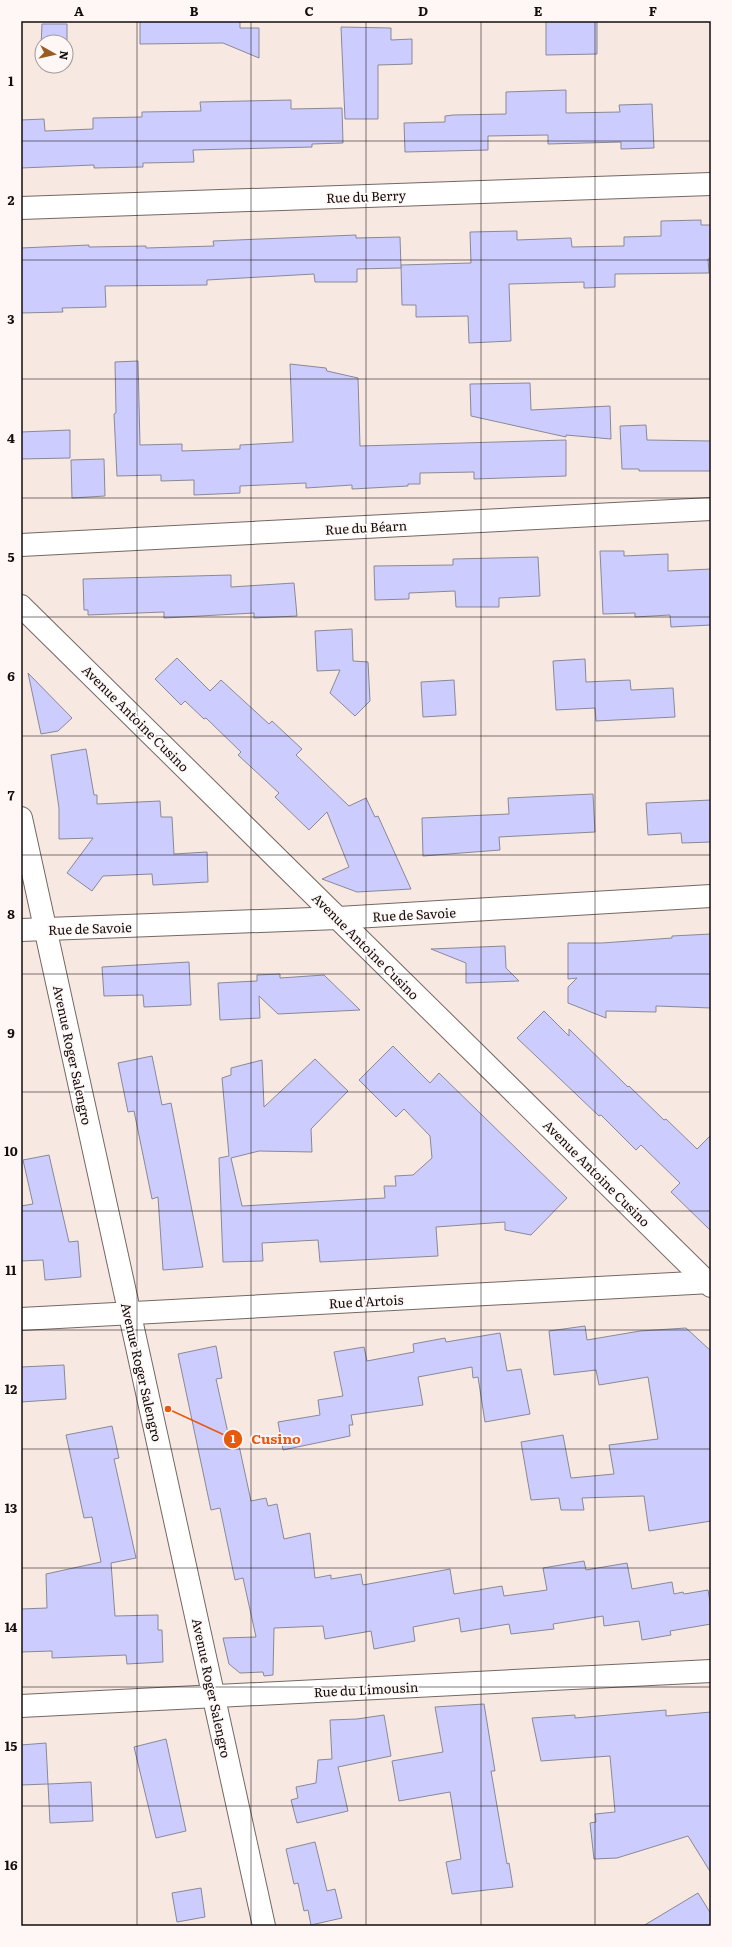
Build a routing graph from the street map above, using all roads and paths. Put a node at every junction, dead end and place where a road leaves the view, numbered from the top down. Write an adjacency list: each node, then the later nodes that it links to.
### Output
1 (711, 184): 2 (street, Rue du Berry)
2 (21, 208)
3 (711, 509): 4 (street, Rue du Béarn)
4 (21, 545)
5 (21, 606): 8 (street, Avenue Antoine Cusino)
6 (21, 818): 9 (street, Avenue Roger Salengro)
7 (711, 896): 8 (street, Rue de Savoie)
8 (338, 918): 9 (street, Rue de Savoie); 11 (street, Avenue Antoine Cusino)
9 (46, 929): 10 (street, Rue de Savoie); 12 (street, Avenue Roger Salengro)
10 (21, 930)
11 (710, 1283): 12 (street, Rue d'Artois)
12 (128, 1314): 13 (street, Rue d'Artois); 15 (street, Avenue Roger Salengro)
13 (21, 1319)
14 (711, 1671): 15 (street, Rue du Limousin)
15 (214, 1696): 16 (street, Rue du Limousin); 17 (street, Avenue Roger Salengro)
16 (21, 1706)
17 (264, 1926)

